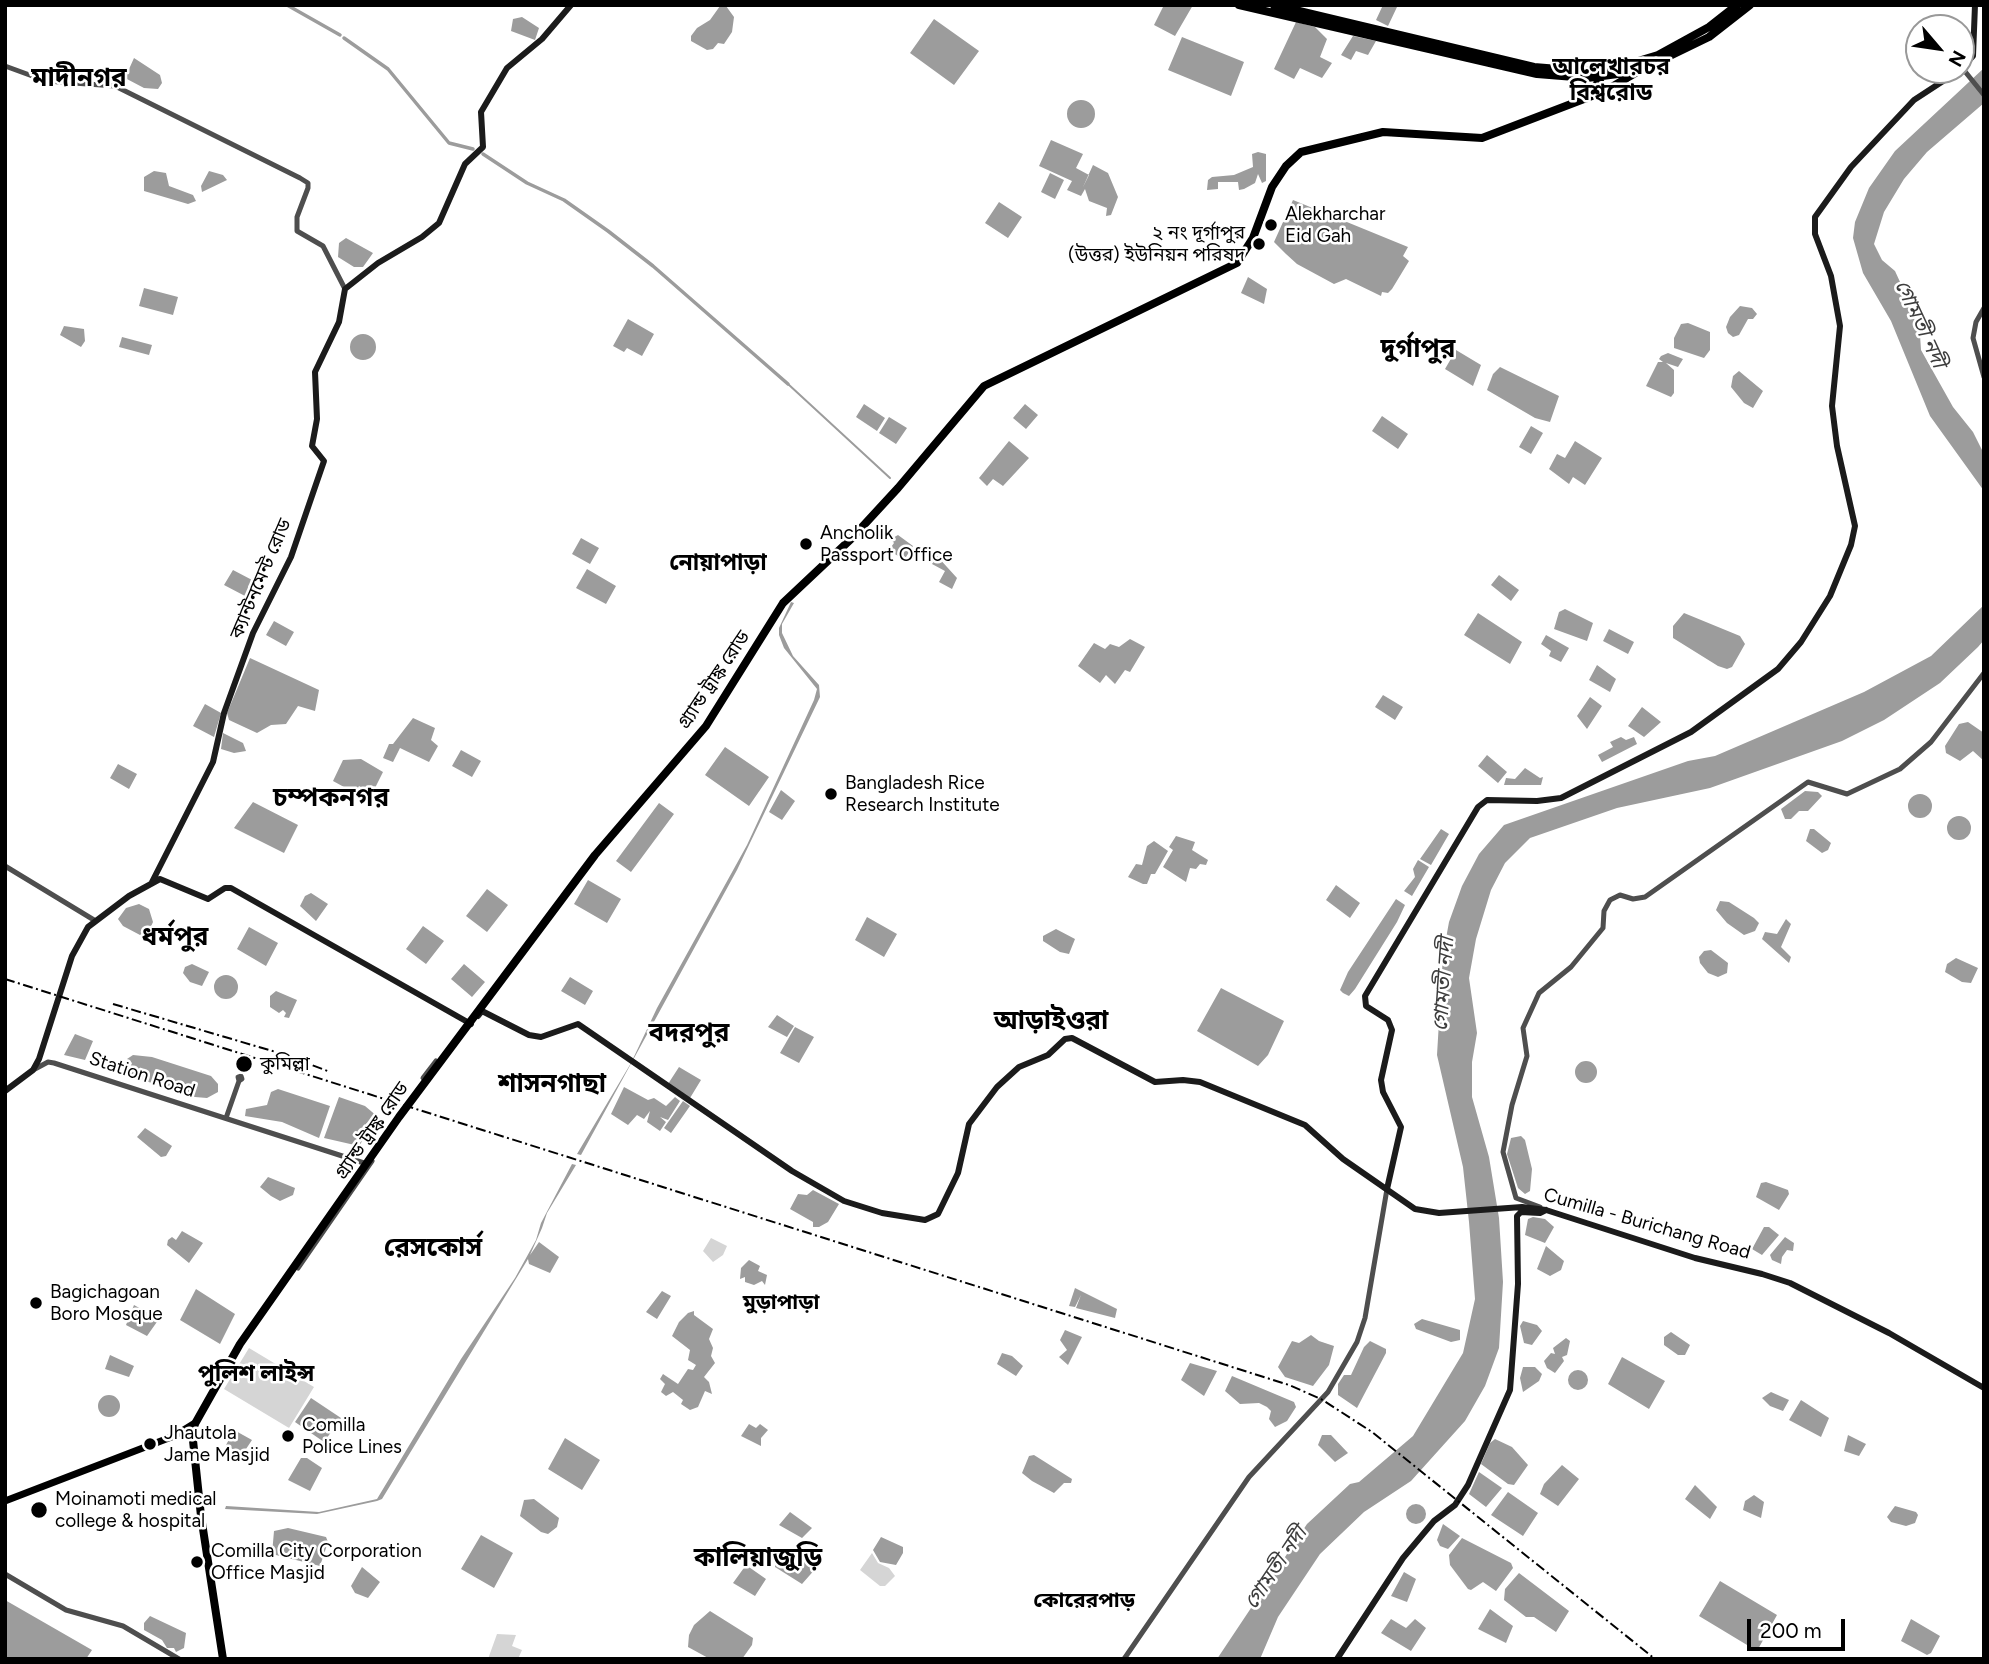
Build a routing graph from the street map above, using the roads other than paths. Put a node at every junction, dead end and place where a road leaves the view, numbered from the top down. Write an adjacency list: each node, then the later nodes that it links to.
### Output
1 (571, 5): 12 (main road)
2 (1239, 5): 9 (highway)
3 (1274, 5): 9 (highway)
4 (1737, 5): 7 (highway)
5 (1750, 5): 8 (highway, গ্র্যান্ড ট্রাঙ্ক রোড)
6 (5, 66): 12 (street)
7 (1618, 70): 8 (highway); 9 (highway)
8 (1641, 70): 11 (highway, গ্র্যান্ড ট্রাঙ্ক রোড)
9 (1604, 73): 11 (highway, গ্র্যান্ড ট্রাঙ্ক রোড)
10 (1940, 84): 29 (main road)
11 (1594, 94): 18 (highway, গ্র্যান্ড ট্রাঙ্ক রোড)
12 (345, 289): 17 (main road, ক্যান্টনমেন্ট রোড)
13 (1984, 308): 14 (street)
14 (1984, 377)
15 (1984, 673): 30 (street)
16 (5, 866): 19 (street)
17 (152, 882): 19 (main road); 21 (main road)
18 (561, 901): 20 (street); 21 (street); 31 (highway, গ্র্যান্ড ট্রাঙ্ক রোড)
19 (94, 920): 22 (main road)
20 (482, 1012): 21 (main road); 29 (main road, Cumilla - Burichang Road); 31 (street)
21 (466, 1022): 28 (street)
22 (42, 1050): 23 (street); 24 (main road)
23 (48, 1062): 24 (street); 27 (street, Station Road)
24 (33, 1070): 26 (main road)
25 (239, 1081): 27 (street)
26 (5, 1091)
27 (226, 1118): 28 (street, Station Road)
28 (364, 1163): 31 (street)
29 (1387, 1189): 30 (main road, Cumilla - Burichang Road); 41 (street)
30 (1546, 1210): 32 (main road, Cumilla - Burichang Road); 42 (main road)
31 (290, 1274): 33 (highway, গ্র্যান্ড ট্রাঙ্ক রোড)
32 (1984, 1388)
33 (196, 1422): 34 (main road); 35 (highway, গ্র্যান্ড ট্রাঙ্ক রোড)
34 (180, 1434): 35 (main road); 36 (main road)
35 (193, 1437): 40 (highway, গ্র্যান্ড ট্রাঙ্ক রোড)
36 (5, 1501)
37 (5, 1574): 38 (street)
38 (171, 1657): 39 (street)
39 (179, 1659)
40 (223, 1659)
41 (1125, 1659)
42 (1336, 1659)

